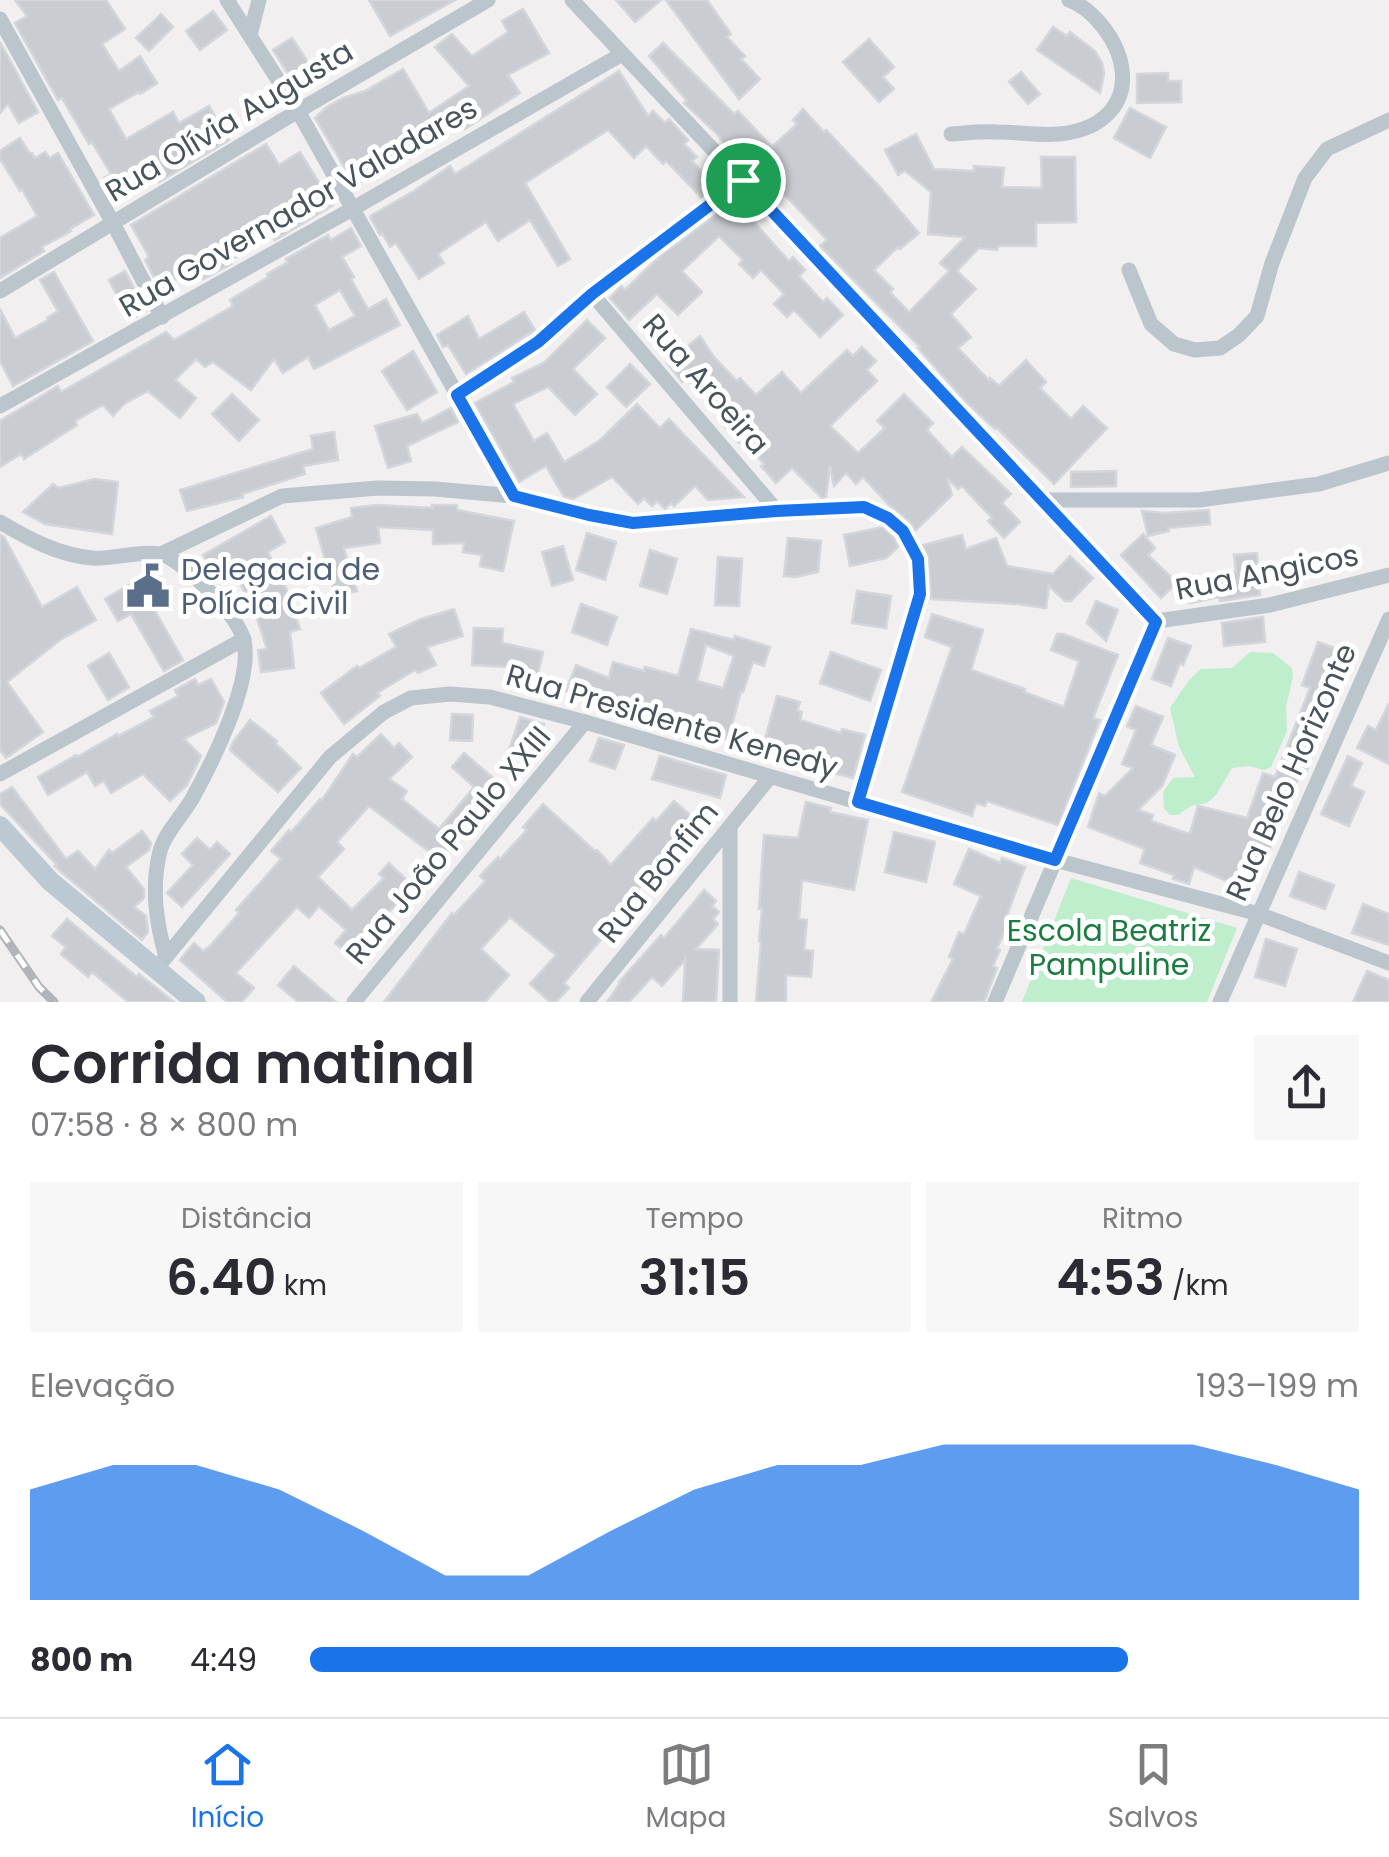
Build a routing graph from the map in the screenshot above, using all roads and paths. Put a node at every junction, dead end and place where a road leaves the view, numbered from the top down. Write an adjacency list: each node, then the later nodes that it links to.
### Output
1 (227, 0): 7 (street)
2 (258, 0): 7 (street)
3 (488, 0): 9 (street, Rua Olívia Augusta)
4 (572, 0): 8 (street)
5 (1069, 0): 11 (street)
6 (0, 19): 14 (street)
7 (250, 35): 9 (street)
8 (622, 54): 12 (street); 13 (street, Rua Governador Valadares)
9 (298, 111): 13 (street); 14 (street, Rua Olívia Augusta)
10 (1389, 120): 15 (street)
11 (950, 134)
12 (743, 180): 17 (street); 23 (street)
13 (354, 208): 18 (street, Rua Governador Valadares); 19 (street)
14 (113, 222): 16 (street, Rua Olívia Augusta); 18 (street)
15 (1130, 270)
16 (0, 291)
17 (592, 294): 19 (street); 24 (street, Rua Aroeira)
18 (162, 316): 20 (street, Rua Governador Valadares)
19 (457, 395): 22 (street)
20 (0, 406)
21 (1389, 463): 23 (street)
22 (514, 496): 24 (street); 26 (street)
23 (1041, 500): 29 (street)
24 (776, 511): 34 (street)
25 (0, 522): 26 (street)
26 (163, 553): 30 (street)
27 (1389, 575): 29 (street, Rua Angicos)
28 (1389, 619): 38 (street, Rua Belo Horizonte)
29 (1156, 622): 37 (street)
30 (244, 638): 32 (street); 39 (street)
31 (586, 722): 33 (street, Rua Presidente Kenedy); 39 (street, Rua Presidente Kenedy); 42 (street, Rua João Paulo XXIII)
32 (0, 774)
33 (770, 777): 34 (street, Rua Presidente Kenedy); 36 (street, Rua Bonfim)
34 (858, 802): 37 (street, Rua Presidente Kenedy)
35 (0, 826): 39 (main road)
36 (730, 829): 43 (street, Rua Bonfim); 44 (street)
37 (1055, 860): 38 (street, Rua Presidente Kenedy); 45 (street)
38 (1259, 914): 40 (street, Rua Presidente Kenedy); 46 (street, Rua Belo Horizonte)
39 (161, 963): 41 (main road)
40 (1389, 963)
41 (196, 1002)
42 (354, 1002)
43 (587, 1002)
44 (730, 1002)
45 (995, 1002)
46 (1220, 1002)

